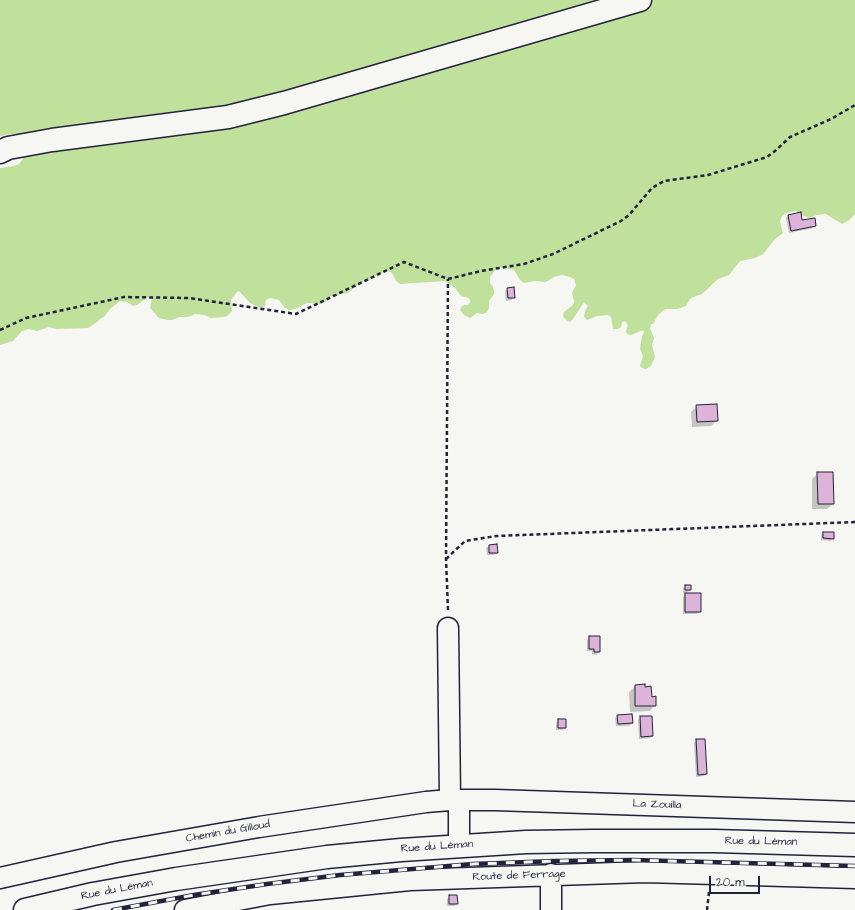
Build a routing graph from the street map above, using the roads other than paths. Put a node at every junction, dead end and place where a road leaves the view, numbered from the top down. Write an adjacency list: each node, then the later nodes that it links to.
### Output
1 (640, 0): 2 (main road)
2 (0, 152)
3 (448, 628): 4 (street)
4 (455, 801): 5 (street, La Zouilla); 7 (street); 9 (street, Chemin du Gilloud)
5 (855, 812)
6 (855, 845): 7 (main road, Rue du Léman)
7 (459, 846): 11 (main road, Rue du Léman)
8 (551, 874): 10 (street, Route de Ferrage); 12 (street, Route de Ferrage); 13 (street)
9 (0, 878)
10 (855, 878)
11 (25, 910)
12 (185, 910)
13 (551, 910)

